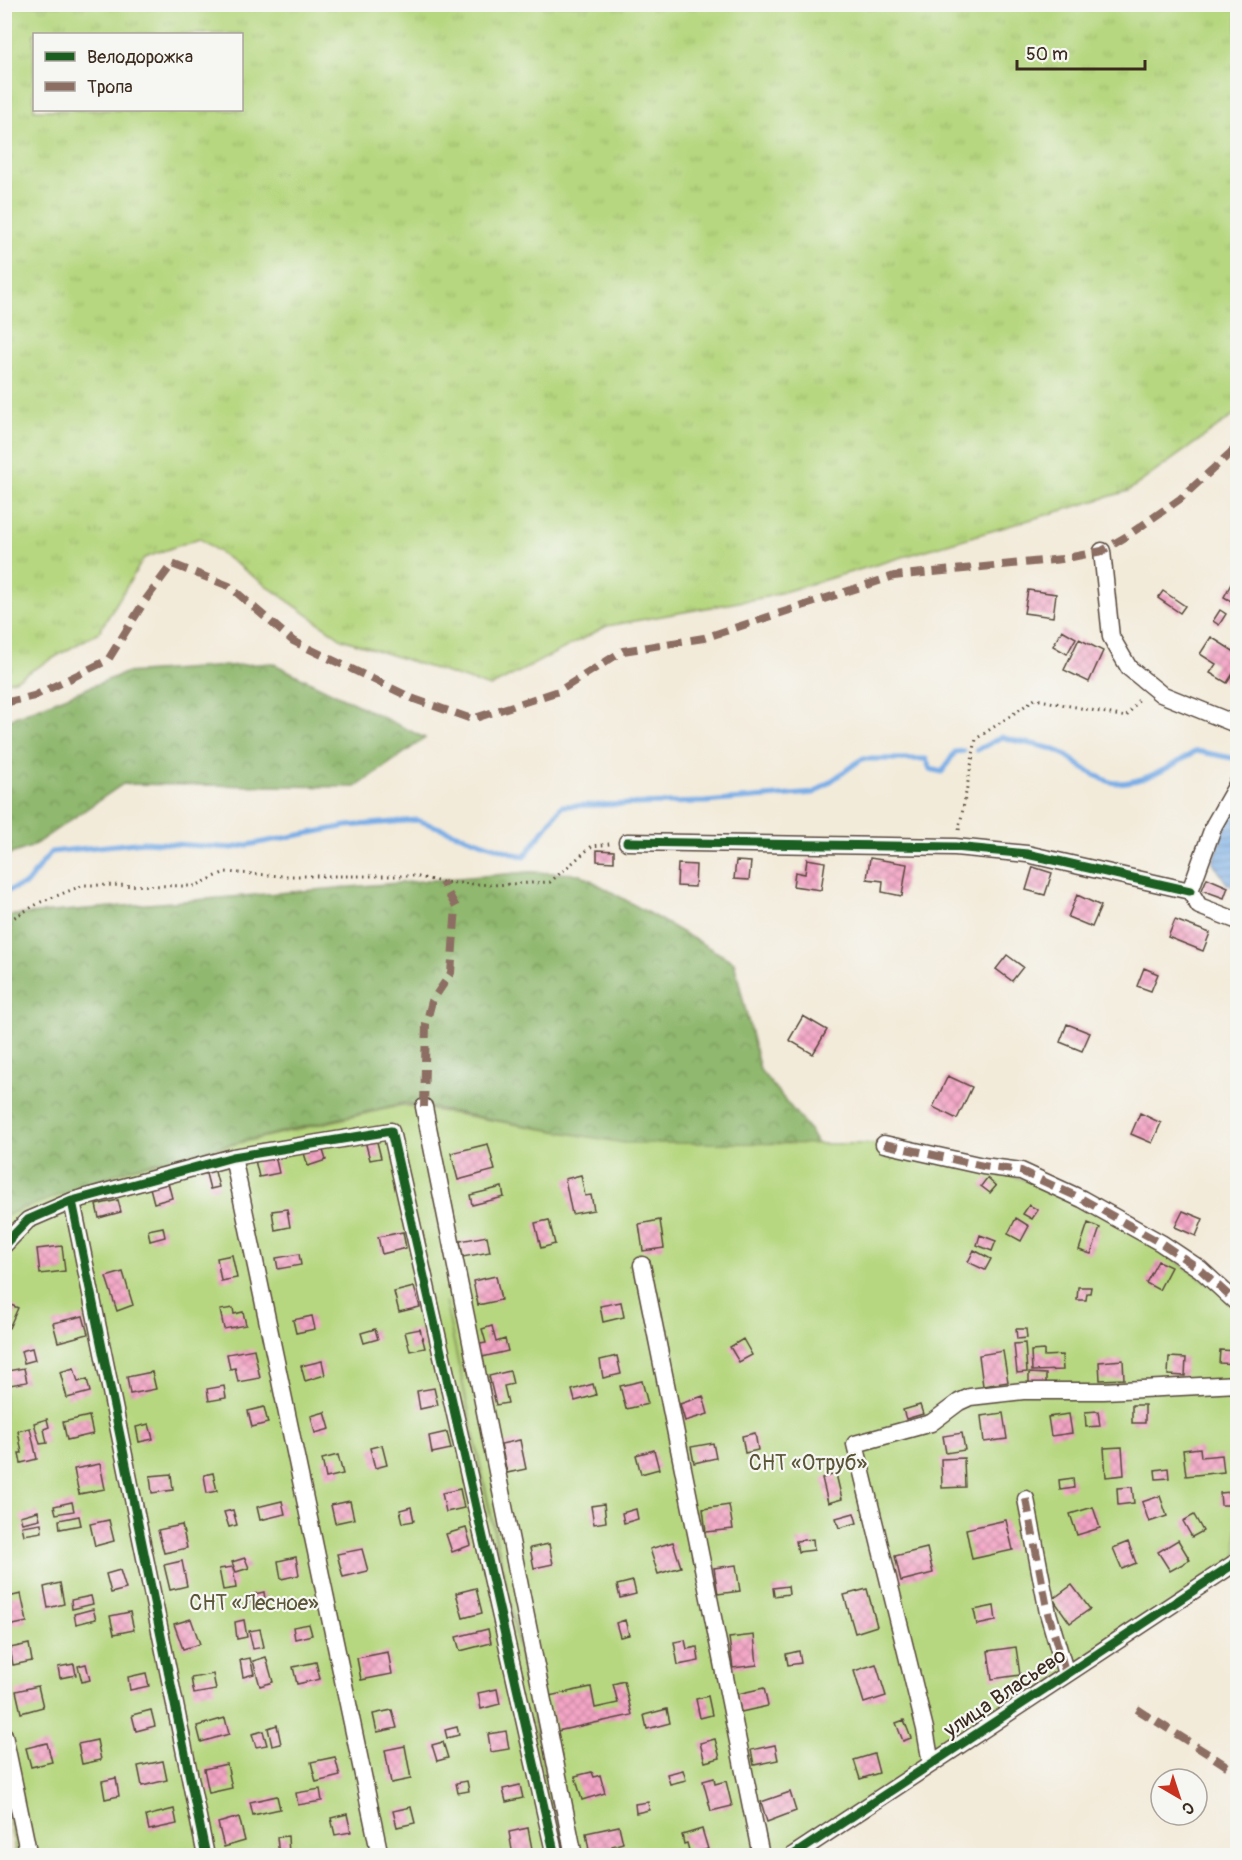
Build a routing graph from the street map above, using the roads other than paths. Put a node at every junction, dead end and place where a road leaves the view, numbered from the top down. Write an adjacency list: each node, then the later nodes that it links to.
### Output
1 (1102, 551): 2 (street)
2 (1238, 725)
3 (1238, 783): 5 (street)
4 (627, 842): 5 (street)
5 (1190, 891): 6 (street)
6 (1238, 921)
7 (424, 1107): 24 (street)
8 (884, 1144): 13 (street)
9 (233, 1157): 10 (street); 22 (street); 23 (street)
10 (72, 1201): 11 (street); 21 (street)
11 (4, 1245)
12 (642, 1265): 25 (street)
13 (1238, 1304)
14 (1238, 1384): 19 (street)
15 (1026, 1499): 17 (street)
16 (1238, 1561): 17 (street, улица Власьево)
17 (1066, 1674): 19 (street, улица Власьево)
18 (4, 1735): 20 (street)
19 (931, 1764): 26 (street, улица Власьево)
20 (29, 1856)
21 (206, 1856)
22 (380, 1856)
23 (555, 1856)
24 (574, 1856)
25 (761, 1856)
26 (792, 1856)

